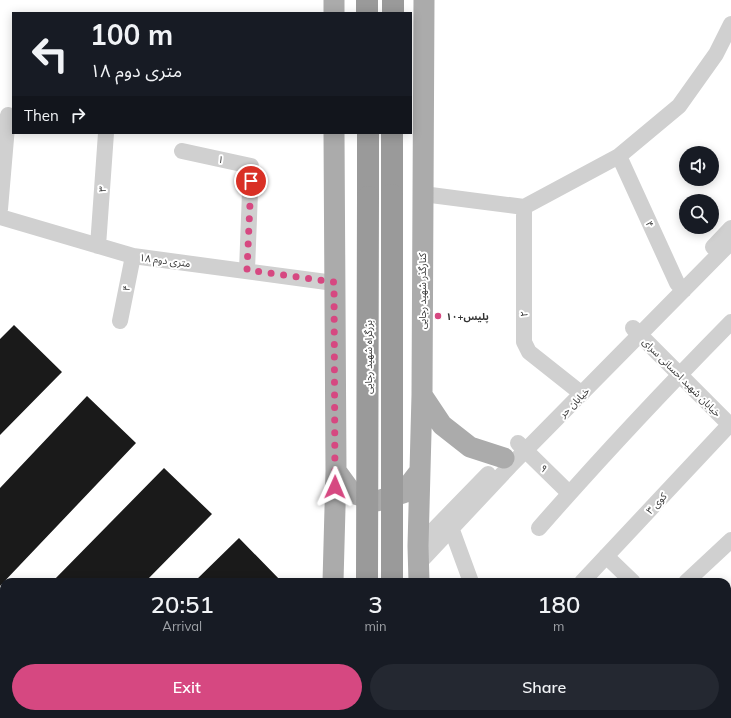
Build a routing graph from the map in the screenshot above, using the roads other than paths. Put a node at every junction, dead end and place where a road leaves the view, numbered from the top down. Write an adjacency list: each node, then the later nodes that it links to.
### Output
1 (334, 0): 5 (main road)
2 (367, 0): 6 (highway)
3 (393, 0): 7 (highway)
4 (424, 0): 16 (main road, کنارگذر شهید رجایی)
5 (334, 12)
6 (367, 12)
7 (392, 12)
8 (731, 24): 15 (street)
9 (8, 115): 18 (street)
10 (106, 134): 22 (street, ۳)
11 (334, 134): 25 (main road)
12 (368, 134): 44 (highway, بزرگراه شهید رجایی, bridge)
13 (392, 134): 46 (highway, bridge)
14 (182, 151): 24 (street, ۱)
15 (619, 156): 17 (street); 26 (street, ۴)
16 (423, 194): 17 (street); 32 (main road, کنارگذر شهید رجایی)
17 (524, 207): 31 (street, ۲)
18 (0, 209)
19 (0, 217): 22 (street, ۱۸ متری دوم)
20 (731, 228): 26 (street, خیابان حر)
21 (731, 242): 26 (street, خیابان حر)
22 (98, 246): 23 (street, ۱۸ متری دوم)
23 (133, 256): 24 (street, ۱۸ متری دوم); 27 (street, ۴)
24 (247, 270): 25 (street, ۱۸ متری دوم)
25 (334, 282): 35 (main road)
26 (680, 287): 29 (street, خیابان حر)
27 (120, 321)
28 (731, 322): 30 (street)
29 (637, 331): 30 (street, خیابان شهید احسانی سرای); 31 (street, خیابان حر)
30 (680, 374): 33 (street, خیابان شهید احسانی سرای); 37 (street)
31 (578, 391): 34 (street, خیابان حر)
32 (422, 395): 34 (main road); 36 (main road, کنارگذر شهید رجایی)
33 (731, 425): 41 (street, کوی ۳)
34 (516, 451): 37 (street, ۹); 38 (street, خیابان حر); 38 (street, خیابان حر)
35 (336, 471): 36 (main road); 43 (main road)
36 (420, 471): 42 (main road, کنارگذر شهید رجایی)
37 (570, 493): 39 (street)
38 (449, 523): 42 (street, خیابان حر); 48 (street)
39 (539, 528)
40 (731, 540): 51 (street)
41 (606, 556): 49 (street, کوی ۳); 50 (street)
42 (419, 564): 45 (main road); 47 (main road)
43 (333, 578)
44 (367, 578)
45 (391, 578)
46 (392, 578)
47 (405, 578)
48 (470, 578)
49 (586, 578)
50 (629, 578)
51 (690, 578)

